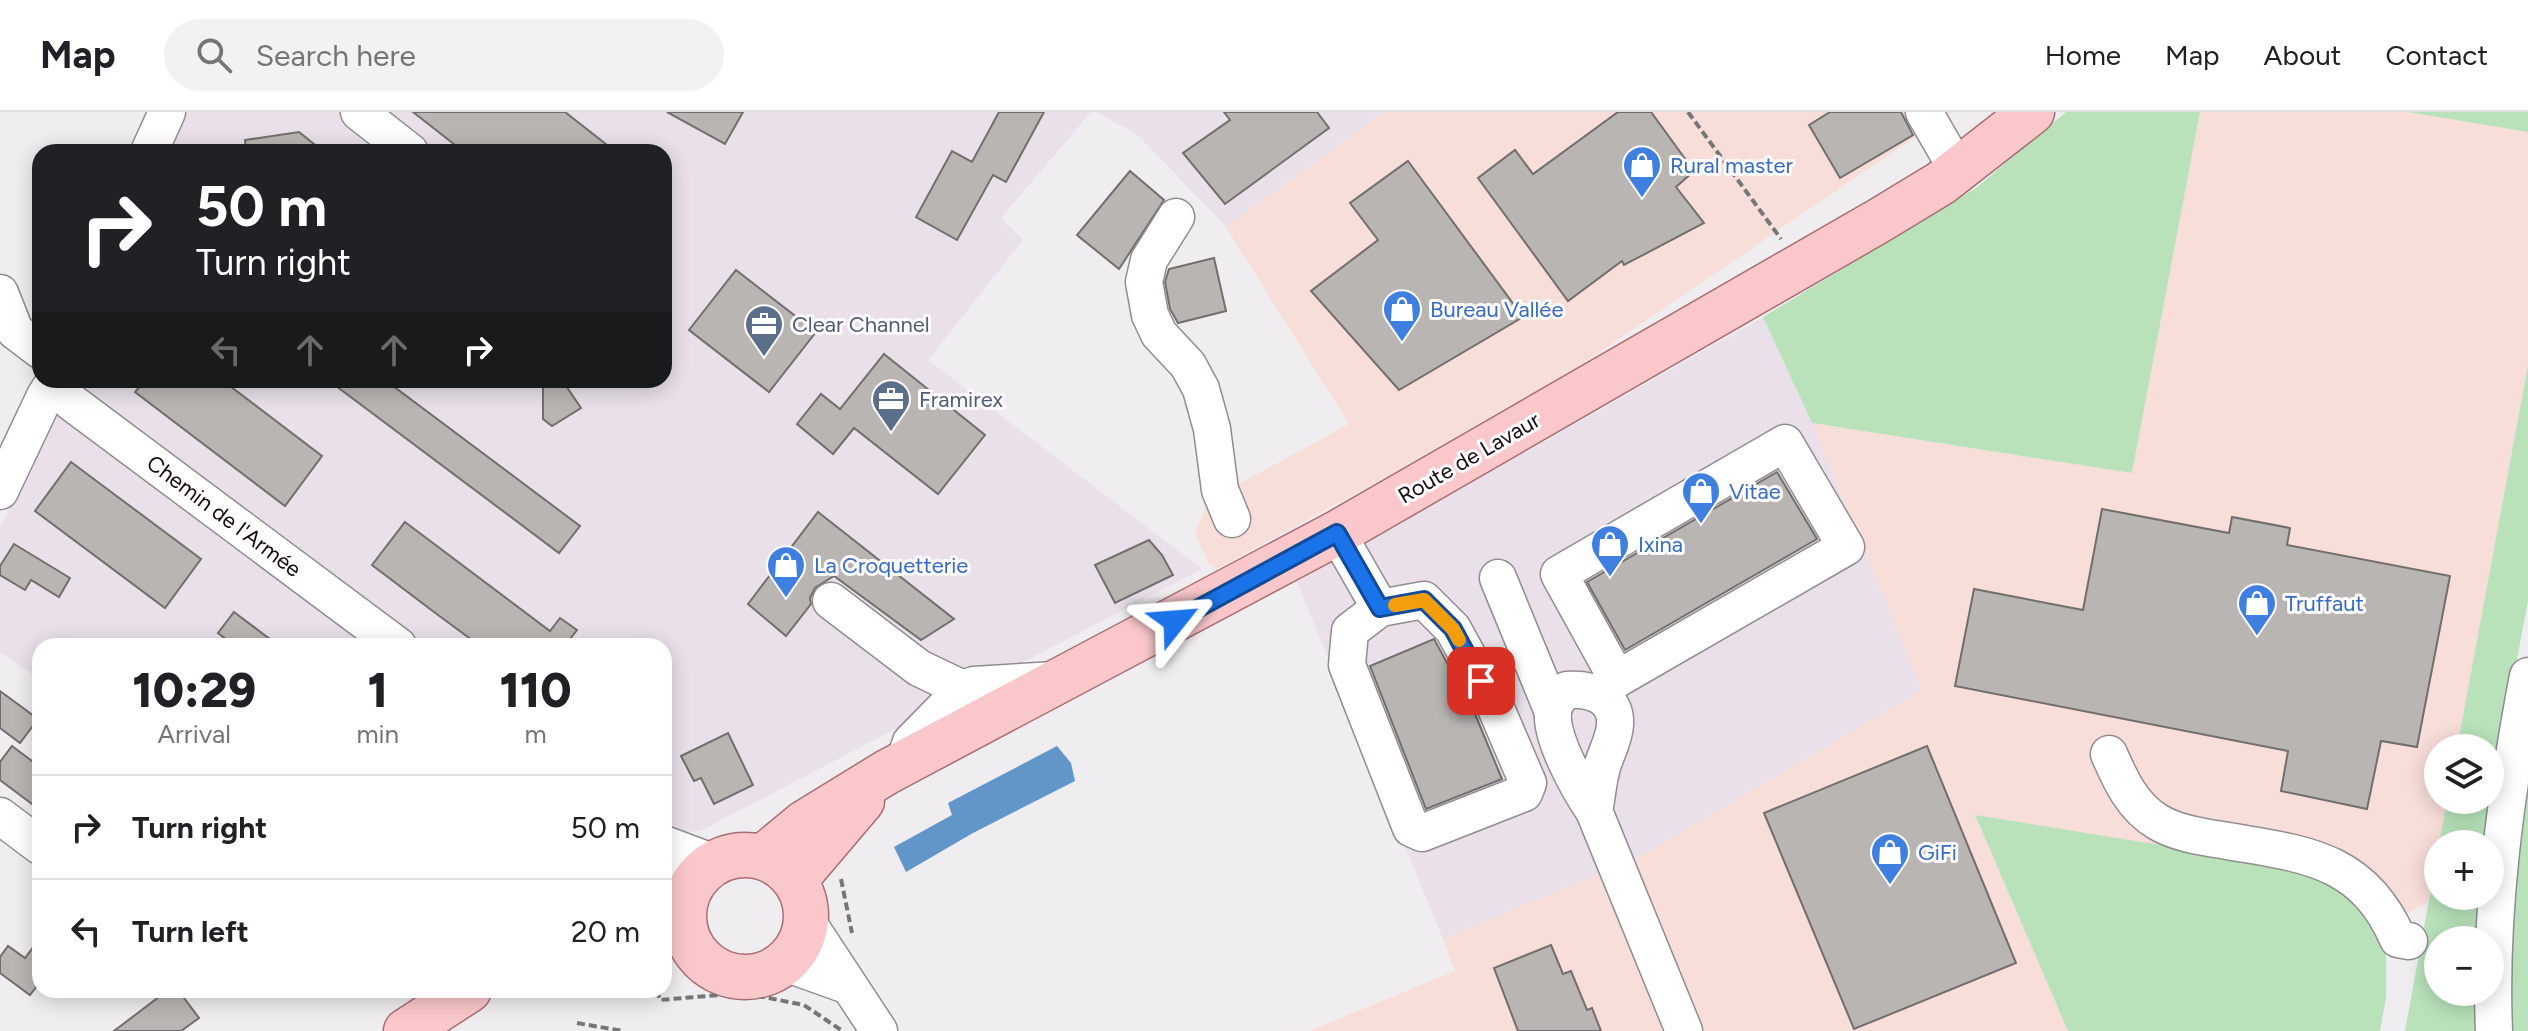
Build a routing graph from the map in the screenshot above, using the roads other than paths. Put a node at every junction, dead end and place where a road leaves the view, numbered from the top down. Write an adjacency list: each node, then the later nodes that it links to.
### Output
1 (167, 112): 5 (street)
2 (359, 112): 6 (street)
3 (1924, 112): 7 (street)
4 (2032, 112): 7 (main road, Route de Lavaur)
5 (153, 144)
6 (400, 144)
7 (1958, 171): 15 (main road, Route de Lavaur)
8 (1176, 217): 14 (street)
9 (0, 293): 10 (street)
10 (32, 344)
11 (50, 388): 13 (street)
12 (60, 388): 19 (street, Chemin de l'Armée)
13 (0, 491)
14 (1232, 519)
15 (1337, 533): 18 (street); 21 (main road, Route de Lavaur)
16 (1498, 578): 24 (street)
17 (831, 601): 23 (street)
18 (1380, 608): 18 (street)
19 (387, 638)
20 (2528, 676): 41 (street)
21 (1065, 679): 23 (street); 26 (main road, Route de Lavaur)
22 (1608, 686): 22 (street); 24 (street); 27 (street)
23 (963, 689): 26 (street)
24 (1553, 712): 27 (street)
25 (2109, 754): 33 (street)
26 (895, 767): 31 (main road, Route de Lavaur)
27 (1594, 811): 40 (street)
28 (0, 816): 29 (street)
29 (32, 840)
30 (672, 862): 32 (street)
31 (788, 886): 32 (main road); 35 (main road); 36 (street)
32 (688, 893): 34 (main road)
33 (2409, 941)
34 (680, 956): 35 (main road)
35 (785, 963): 36 (street)
36 (849, 986): 39 (street)
37 (457, 998): 38 (main road)
38 (406, 1031)
39 (879, 1031)
40 (1684, 1031)
41 (2494, 1031)

